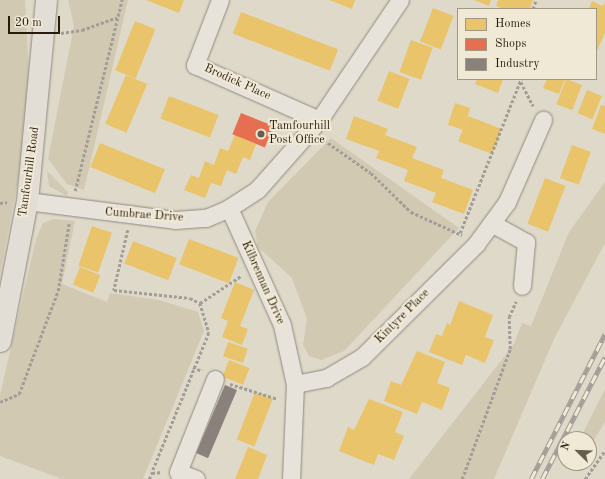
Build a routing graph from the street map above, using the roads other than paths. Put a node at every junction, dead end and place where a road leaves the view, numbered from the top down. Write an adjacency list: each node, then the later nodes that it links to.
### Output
1 (46, 0): 6 (main road, Tamfourhill Road)
2 (220, 0): 5 (street, Brodick Place)
3 (400, 0): 5 (street, Cumbrae Drive)
4 (543, 120): 8 (street, Kintyre Place)
5 (315, 125): 7 (street, Cumbrae Drive)
6 (27, 201): 7 (street, Cumbrae Drive); 10 (main road, Tamfourhill Road)
7 (229, 208): 12 (street, Kilbrennan Drive)
8 (493, 224): 9 (street); 12 (street, Kintyre Place)
9 (522, 286)
10 (0, 341)
11 (215, 379): 13 (street)
12 (295, 384): 14 (street, Kilbrennan Drive)
13 (196, 479)
14 (291, 479)

